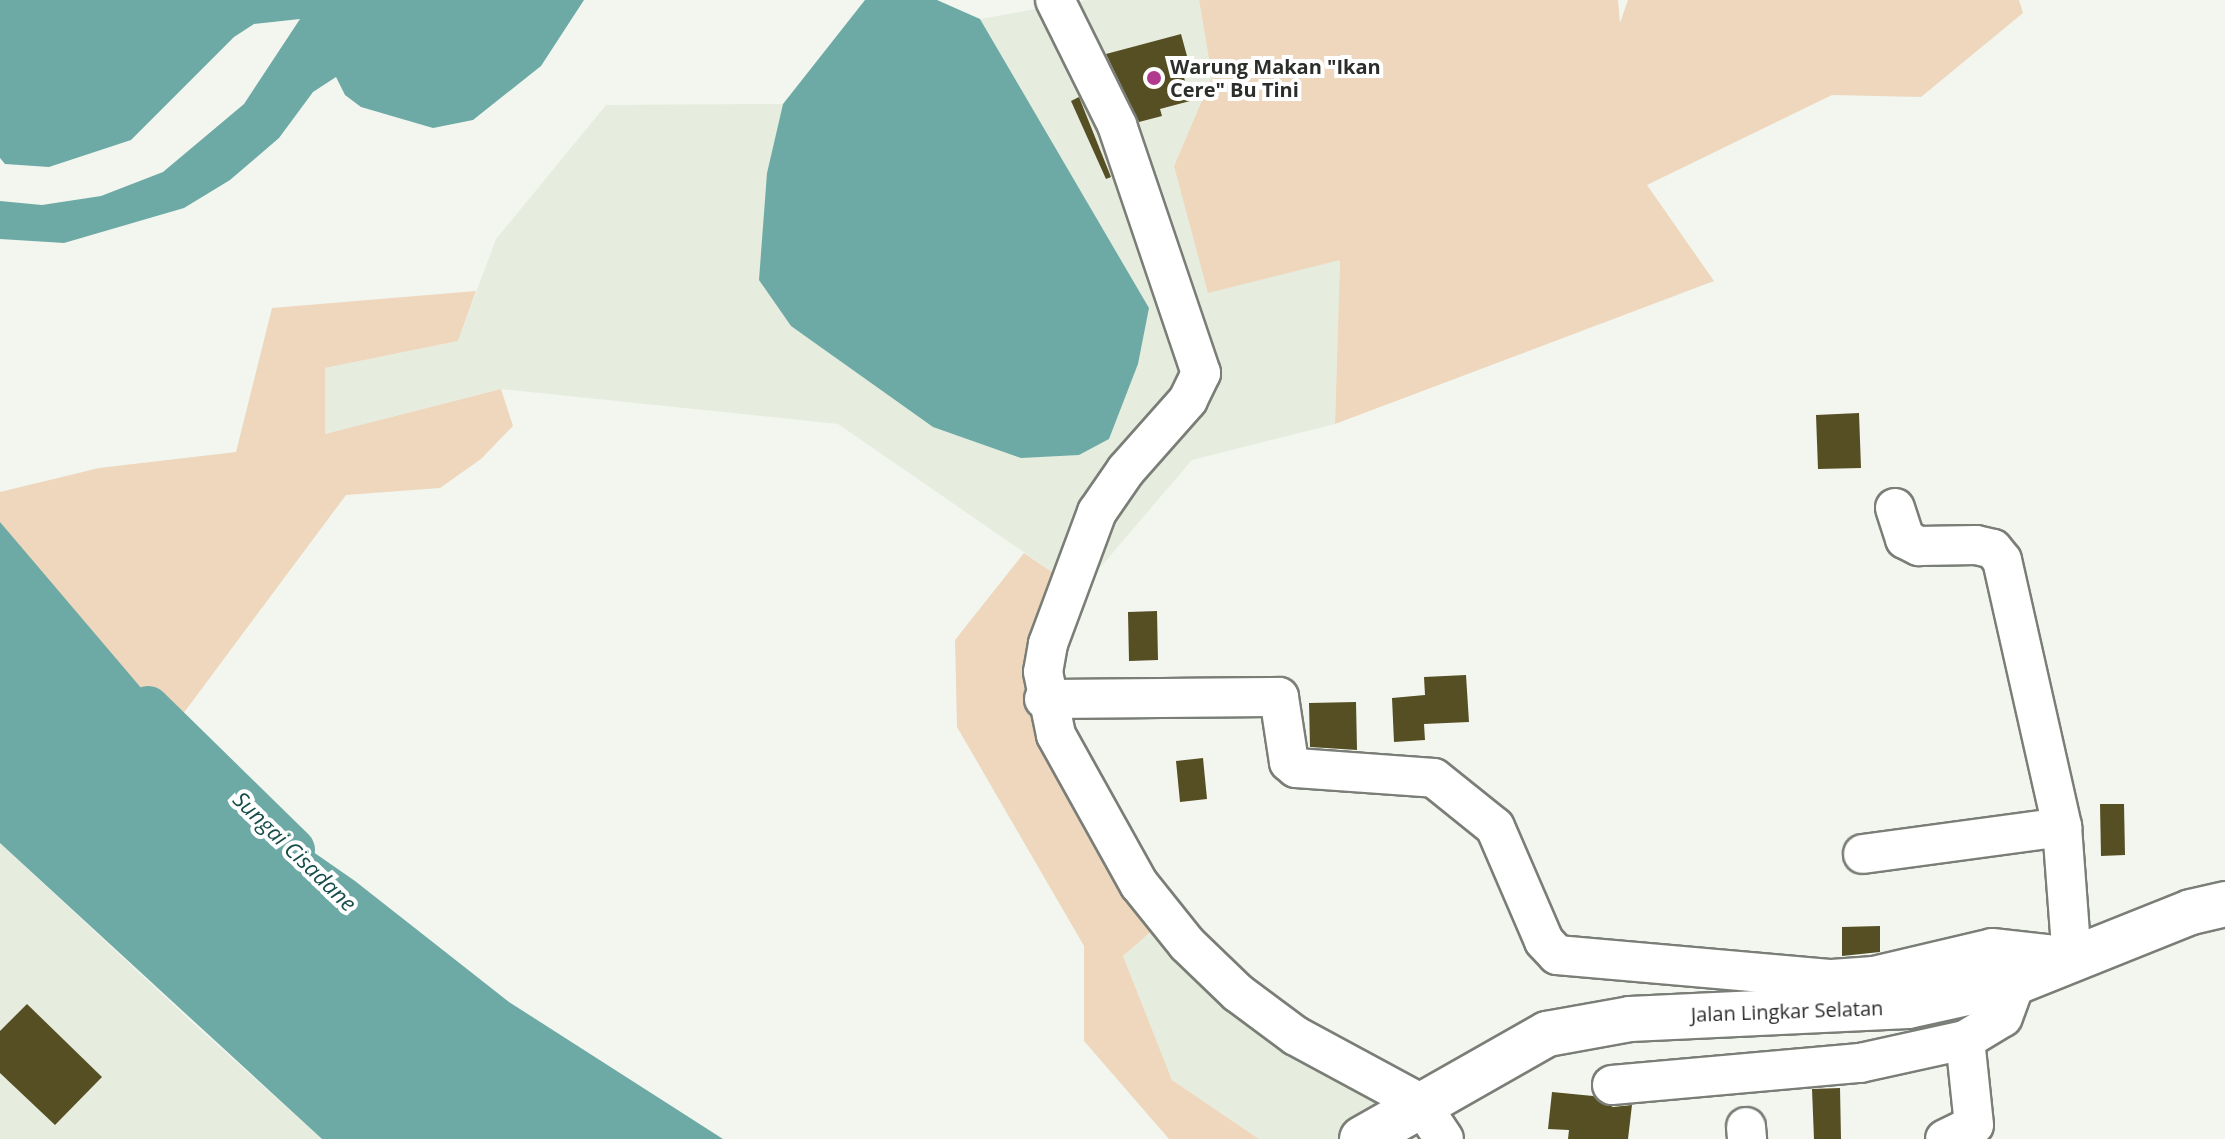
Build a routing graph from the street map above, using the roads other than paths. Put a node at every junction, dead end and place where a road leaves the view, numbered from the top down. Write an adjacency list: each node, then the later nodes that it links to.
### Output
1 (1055, 0): 3 (street)
2 (1895, 508): 4 (street)
3 (1044, 699): 7 (street); 11 (street)
4 (2062, 827): 5 (street); 7 (street)
5 (1863, 854)
6 (2225, 904): 7 (main road, Jalan Lingkar Selatan)
7 (2066, 962): 8 (main road, Jalan Lingkar Selatan)
8 (2016, 982): 9 (street); 11 (main road, Jalan Lingkar Selatan)
9 (1965, 1040): 10 (street); 14 (street)
10 (1612, 1085)
11 (1420, 1103): 12 (main road, Jalan Lingkar Selatan); 13 (street)
12 (1362, 1139)
13 (1444, 1139)
14 (1945, 1139)

